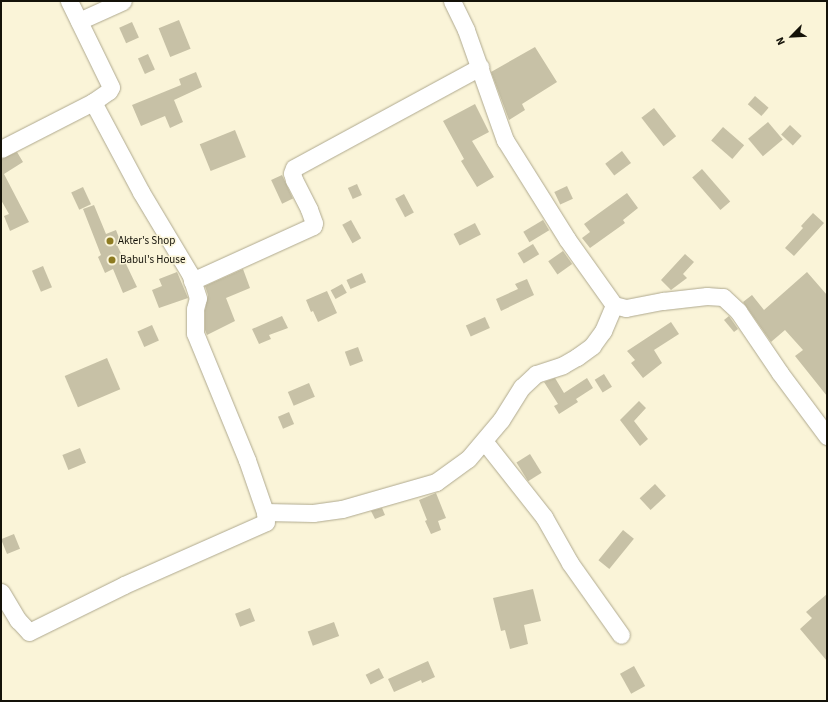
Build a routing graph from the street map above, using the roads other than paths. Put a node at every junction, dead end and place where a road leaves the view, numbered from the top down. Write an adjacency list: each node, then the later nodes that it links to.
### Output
1 (69, 1): 4 (street)
2 (123, 1): 4 (street)
3 (452, 1): 5 (street)
4 (79, 22): 6 (street)
5 (480, 67): 8 (street); 9 (street)
6 (93, 102): 7 (street); 8 (street)
7 (1, 149)
8 (192, 281): 12 (street)
9 (614, 305): 10 (street); 11 (street)
10 (827, 436)
11 (484, 441): 12 (street); 14 (street)
12 (265, 512): 13 (street)
13 (1, 592)
14 (621, 636)

